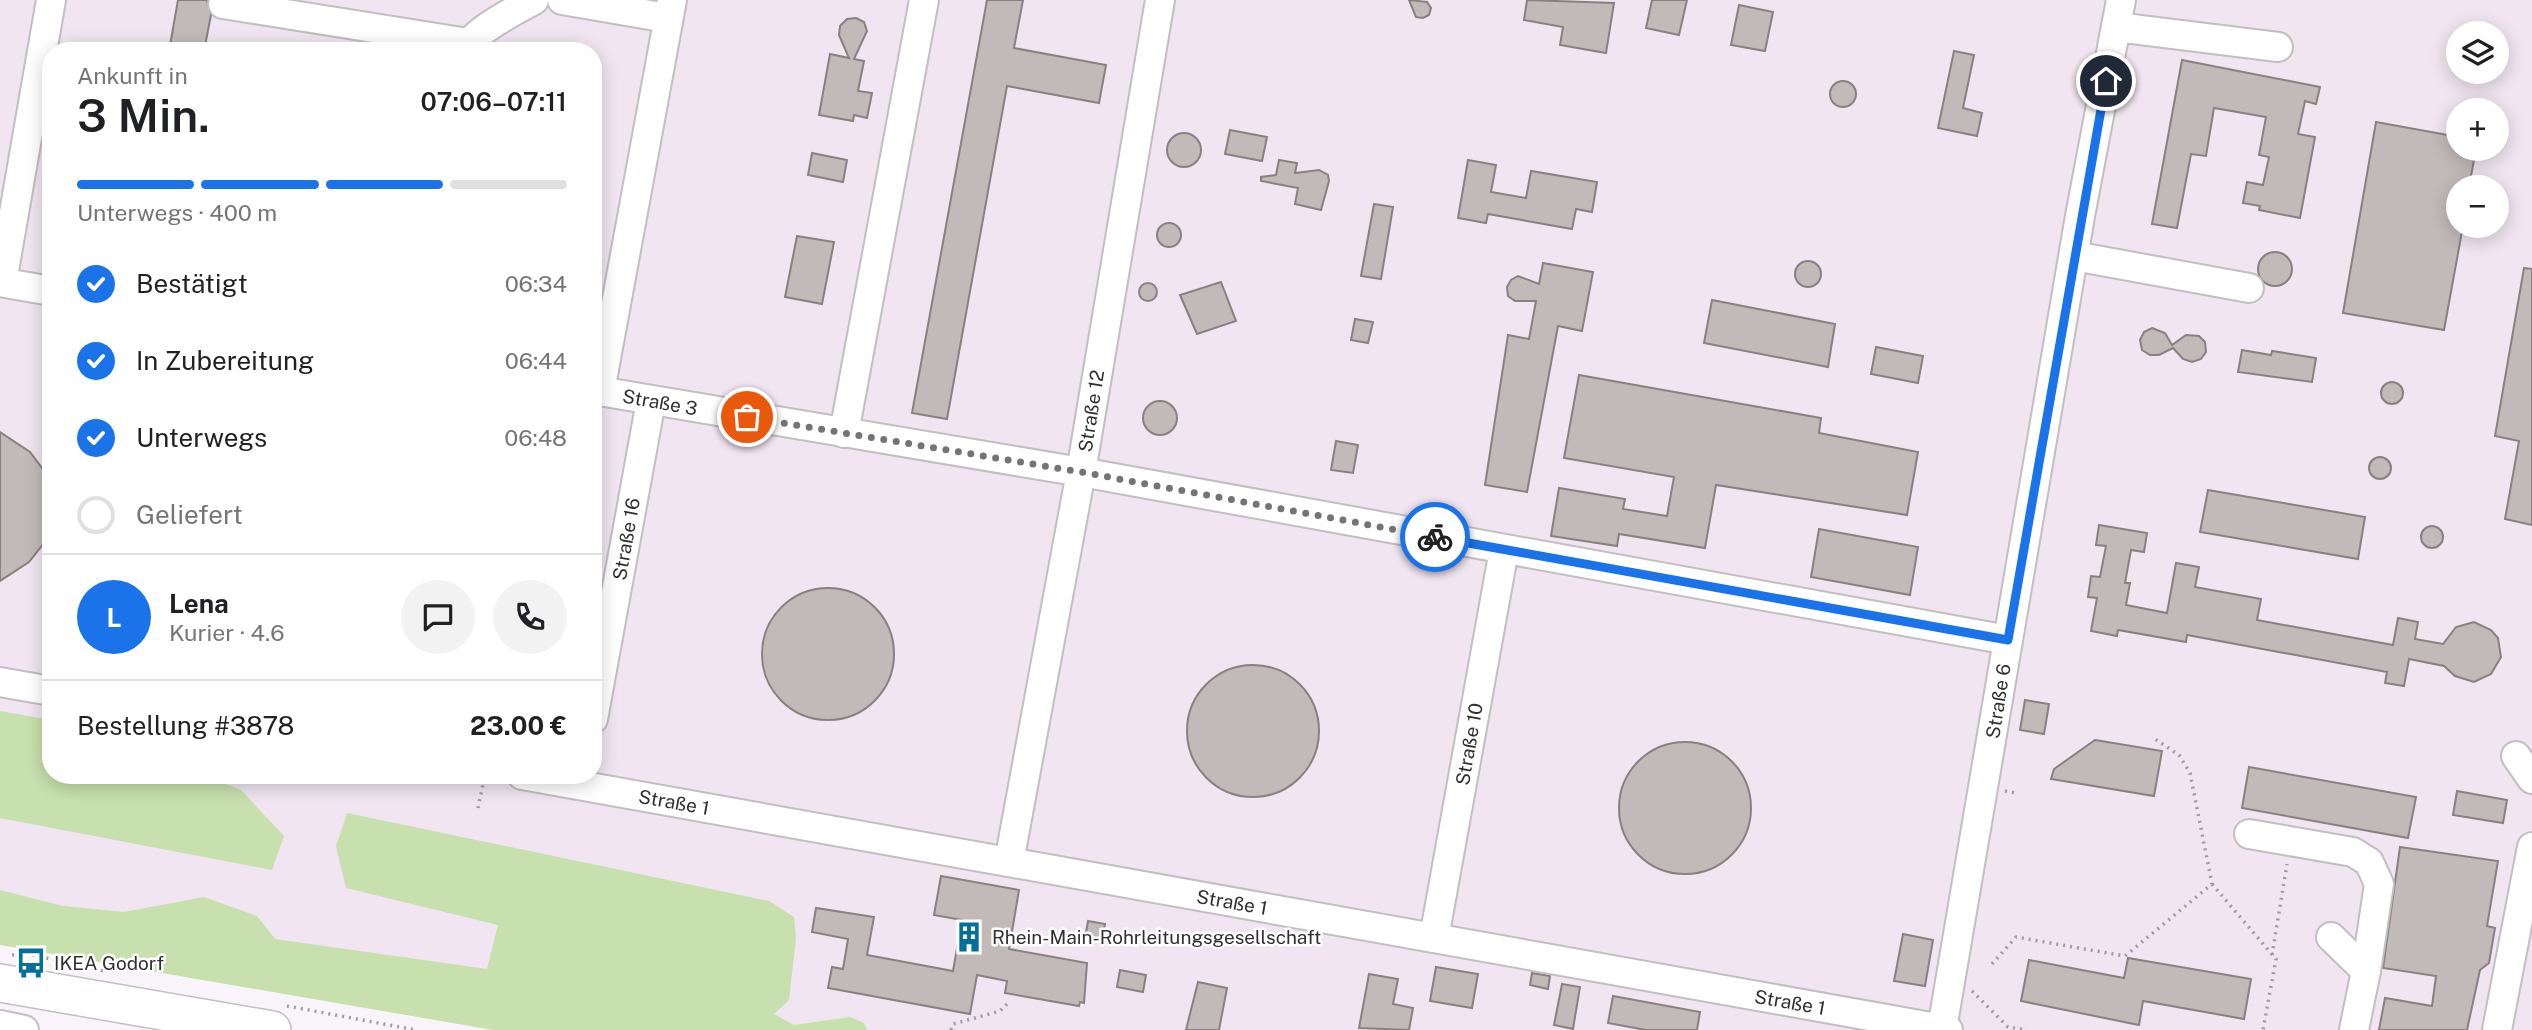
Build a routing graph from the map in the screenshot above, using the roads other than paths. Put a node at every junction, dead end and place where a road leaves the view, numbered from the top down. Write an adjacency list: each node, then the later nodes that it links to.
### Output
1 (51, 0): 9 (lane)
2 (534, 0): 11 (lane)
3 (562, 0): 7 (lane)
4 (924, 0): 21 (lane)
5 (223, 4): 10 (lane)
6 (1159, 4): 22 (lane, Straße 12)
7 (670, 9): 18 (lane)
8 (2118, 13): 12 (lane); 14 (lane, Straße 6)
9 (44, 42)
10 (438, 42)
11 (472, 42)
12 (2278, 47)
13 (42, 51): 15 (lane)
14 (2074, 256): 16 (lane); 24 (lane, Straße 6)
15 (1, 282): 17 (lane)
16 (2249, 288)
17 (42, 289)
18 (602, 360)
19 (602, 392): 20 (lane, Straße 3)
20 (651, 401): 21 (lane, Straße 3); 25 (lane, Straße 16)
21 (844, 433): 22 (lane, Straße 3)
22 (1081, 472): 23 (lane, Straße 3); 33 (lane, Straße 12)
23 (1504, 550): 24 (lane, Straße 3); 35 (lane, Straße 10)
24 (2008, 640): 40 (lane, Straße 6)
25 (602, 670)
26 (0, 682): 27 (lane)
27 (42, 689)
28 (2516, 756): 29 (lane)
29 (2532, 779)
30 (598, 784): 33 (lane, Straße 1)
31 (2249, 834): 36 (lane)
32 (2532, 847): 44 (lane)
33 (1009, 862): 35 (lane, Straße 1)
34 (2331, 936): 36 (lane)
35 (1434, 938): 40 (lane, Straße 1)
36 (2366, 971): 43 (lane)
37 (0, 983): 38 (main road)
38 (189, 1023): 42 (main road)
39 (0, 1025): 41 (lane)
40 (1945, 1029)
41 (24, 1030)
42 (272, 1030)
43 (2354, 1030)
44 (2497, 1030)

